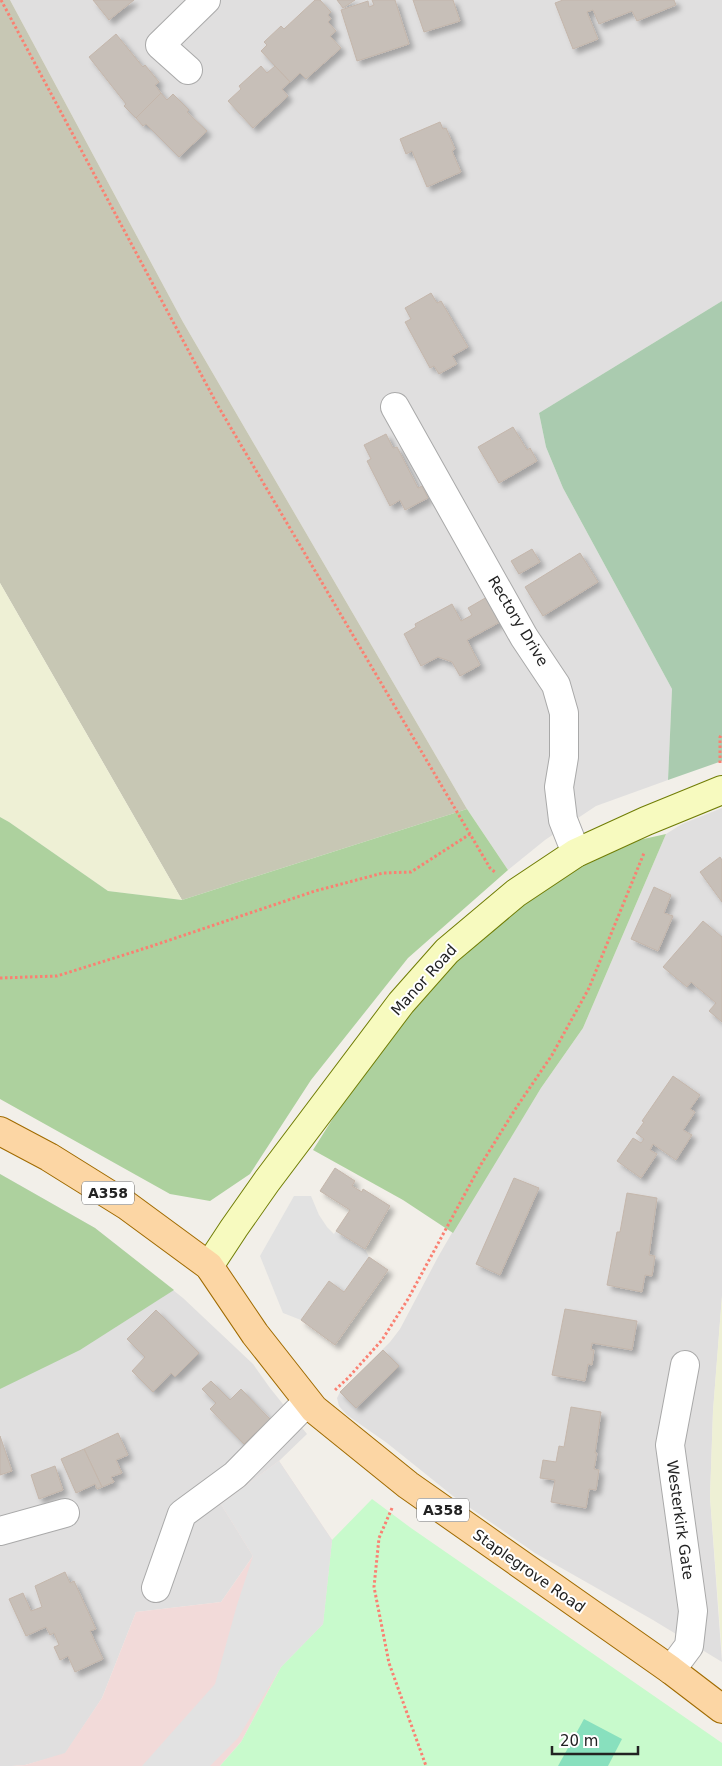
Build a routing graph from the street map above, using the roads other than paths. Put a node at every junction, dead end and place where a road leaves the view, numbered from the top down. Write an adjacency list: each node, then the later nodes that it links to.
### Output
1 (206, 0): 2 (street)
2 (188, 70)
3 (395, 407): 5 (street, Rectory Drive)
4 (722, 790): 5 (street, Manor Road)
5 (576, 853): 7 (street, Manor Road)
6 (0, 1131): 7 (main road, A358)
7 (209, 1266): 9 (main road, Staplegrove Road / A358)
8 (685, 1365): 13 (street, Westerkirk Gate)
9 (311, 1405): 12 (street); 13 (main road, Staplegrove Road / A358)
10 (65, 1513): 11 (street)
11 (0, 1531)
12 (156, 1588)
13 (671, 1670): 14 (main road, Staplegrove Road / A358)
14 (722, 1709)

